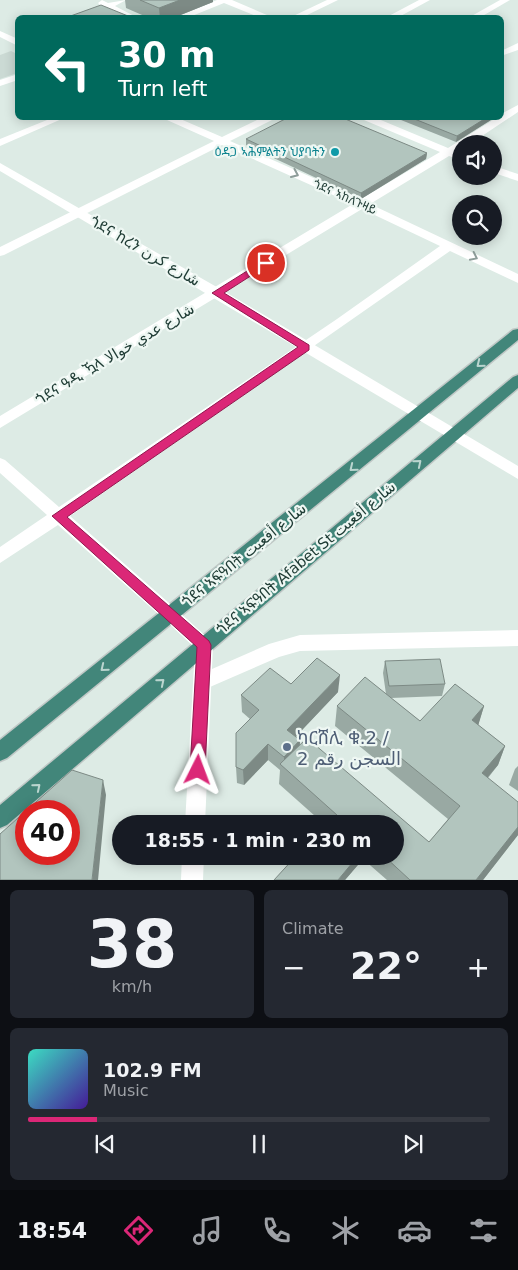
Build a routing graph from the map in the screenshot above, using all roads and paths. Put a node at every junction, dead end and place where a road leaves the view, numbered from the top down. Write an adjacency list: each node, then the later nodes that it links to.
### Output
1 (93, 0): 7 (street)
2 (122, 0): 7 (street)
3 (225, 0): 10 (street); 11 (street)
4 (334, 0): 12 (street)
5 (426, 0): 13 (street)
6 (506, 0): 14 (street)
7 (106, 6): 8 (street); 9 (street)
8 (83, 15)
9 (127, 15)
10 (186, 15)
11 (262, 15)
12 (300, 15)
13 (395, 15)
14 (478, 15)
15 (0, 34): 16 (street)
16 (15, 41)
17 (15, 41): 18 (street)
18 (0, 46)
19 (518, 46): 20 (street)
20 (504, 54)
21 (15, 78): 22 (street)
22 (0, 83)
23 (504, 107): 24 (street)
24 (517, 110): 25 (street, ጎደና ዓዲ ዃላ شارع عدي خوالا)
25 (504, 118)
26 (54, 120): 33 (street)
27 (175, 120): 32 (street, ጎደና ኣከለጉዛይ)
28 (264, 120): 32 (street)
29 (373, 120): 34 (street)
30 (501, 120): 31 (street, ጎደና ዓዲ ዃላ شارع عدي خوالا)
31 (476, 135)
32 (221, 142): 39 (street, ጎደና ኣከለጉዛይ, one-way to 39); 40 (street)
33 (0, 143)
34 (452, 153)
35 (452, 156): 39 (street, ጎደና ዓዲ ዃላ شارع عدي خوالا)
36 (0, 166): 40 (street, ጎደና ከረን شارع كرن)
37 (502, 172): 38 (street)
38 (518, 178)
39 (364, 205): 41 (street, ጎደና ኣከለጉዛይ); 44 (street, ጎደና ዓዲ ዃላ شارع عدي خوالا)
40 (79, 213): 42 (street); 44 (street, ጎደና ከረን شارع كرن)
41 (450, 245): 43 (street, ጎደና ኣከለጉዛይ, one-way to 43); 46 (street)
42 (0, 252)
43 (518, 279)
44 (217, 293): 46 (street, ጎደና ከረን شارع كرن); 49 (street, ጎደና ዓዲ ዃላ شارع عدي خوالا)
45 (518, 333): 48 (highway, ጎደና ኣፍዓበት شارع أفعبت, one-way to 48)
46 (305, 347): 48 (street, ጎደና ከረን شارع كرن); 53 (street)
47 (518, 380): 50 (highway)
48 (418, 415): 50 (street, ጎደና ከረን شارع كرن); 55 (highway, ጎደና ኣፍዓበት شارع أفعبت, one-way to 55)
49 (0, 423)
50 (451, 434): 52 (street, ጎደና ከረን شارع كرن); 57 (highway, ጎደና ኣፍዓበት Afabet St شارع أفعبت, one-way to 50)
51 (0, 464): 53 (street)
52 (518, 473)
53 (59, 516): 54 (street); 55 (street)
54 (0, 556)
55 (171, 615): 57 (street); 59 (highway, ጎደና ኣፍዓበት شارع أفعبت, one-way to 59)
56 (518, 638): 58 (street)
57 (204, 645): 58 (street); 61 (highway, ጎደና ኣፍዓበት Afabet St شارع أفعبت, one-way to 57)
58 (203, 682): 60 (street)
59 (0, 752)
60 (196, 815)
61 (0, 818)
62 (193, 865): 63 (street)
63 (192, 880)

